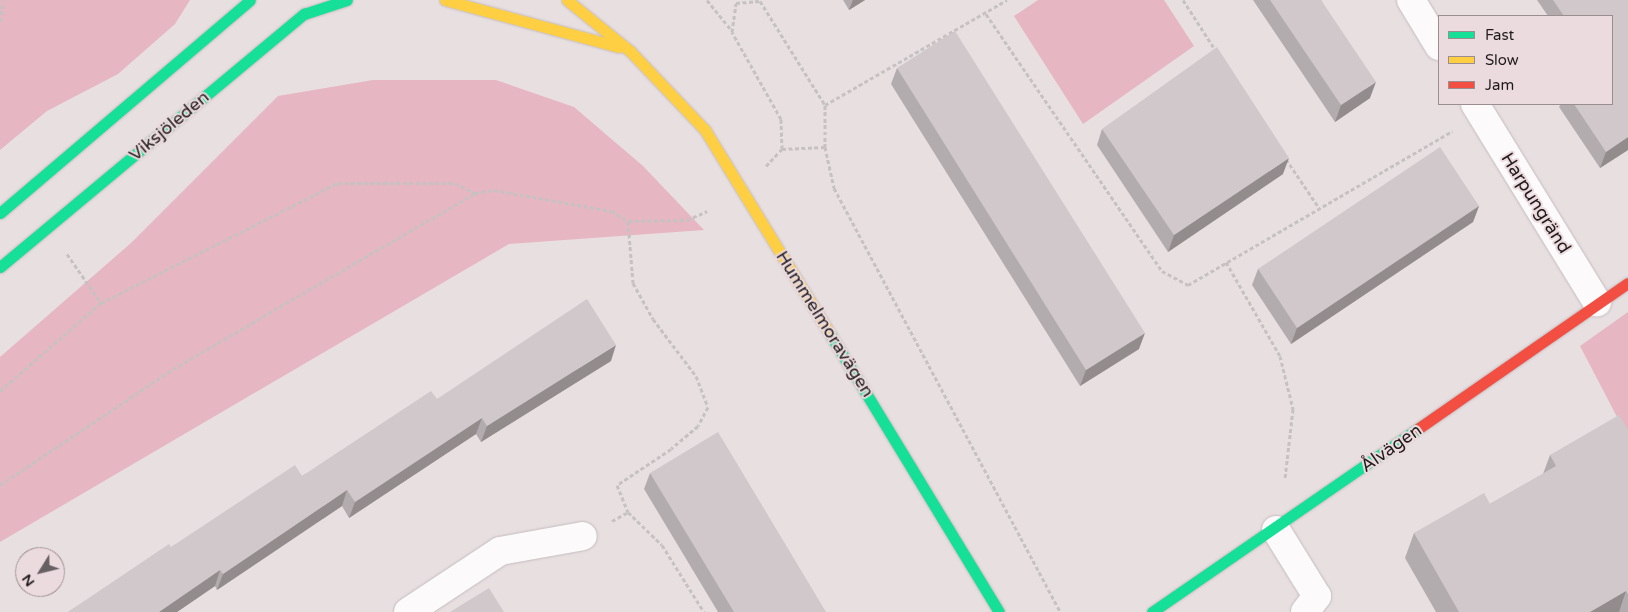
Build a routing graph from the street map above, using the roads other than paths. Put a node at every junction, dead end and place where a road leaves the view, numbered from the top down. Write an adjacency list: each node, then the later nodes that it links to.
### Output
1 (250, 0): 9 (street)
2 (347, 0): 10 (street, Viksjöleden)
3 (445, 0): 7 (street)
4 (567, 0): 7 (street, Hummelmoravägen)
5 (1411, 0): 6 (street)
6 (1438, 44)
7 (630, 51): 16 (street, Hummelmoravägen)
8 (1478, 109): 12 (street, Harpungränd)
9 (0, 213)
10 (0, 267)
11 (1628, 283): 12 (street, Ålvägen)
12 (1598, 302): 13 (street, Ålvägen)
13 (1276, 530): 17 (street, Ålvägen); 18 (street)
14 (584, 536): 15 (street)
15 (408, 612)
16 (999, 612)
17 (1152, 612)
18 (1305, 612)

